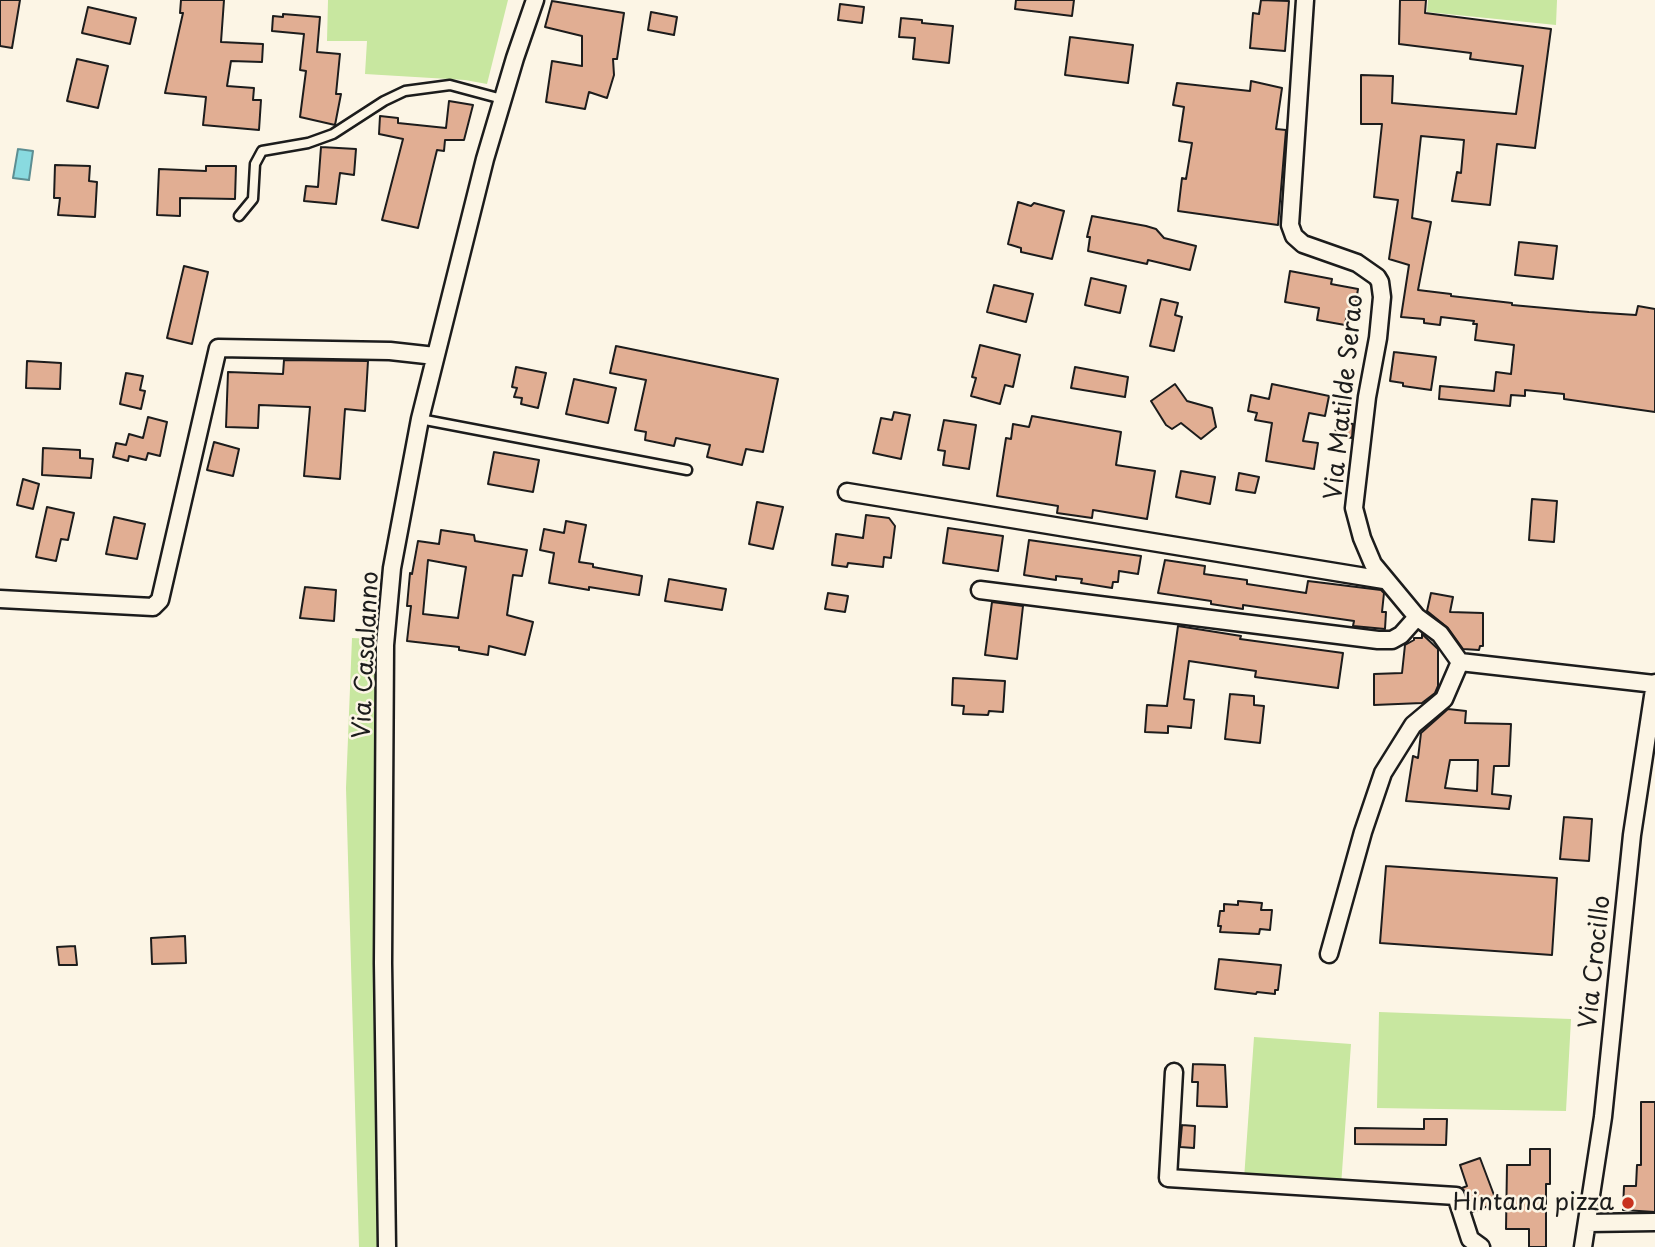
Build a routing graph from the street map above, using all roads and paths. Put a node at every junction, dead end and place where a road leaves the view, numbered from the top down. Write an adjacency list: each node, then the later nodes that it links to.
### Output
1 (535, 0): 3 (street, Via Casalanno)
2 (1305, 0): 9 (street, Via Matilde Serao)
3 (502, 99): 4 (lane); 5 (street, Via Casalanno)
4 (239, 216)
5 (435, 356): 6 (street, Via Casalanno); 11 (street)
6 (420, 419): 7 (lane); 19 (street, Via Casalanno)
7 (687, 470)
8 (847, 492): 9 (street)
9 (1384, 580): 12 (street, Via Matilde Serao)
10 (980, 590): 12 (street)
11 (0, 599)
12 (1416, 617): 13 (street, Via Matilde Serao)
13 (1460, 662): 14 (street); 15 (street)
14 (1655, 683): 18 (street, Via Crocillo)
15 (1329, 954)
16 (1174, 1072): 20 (street)
17 (1655, 1222): 18 (street)
18 (1587, 1223): 21 (street, Via Crocillo)
19 (387, 1247)
20 (1481, 1247)
21 (1583, 1247)

